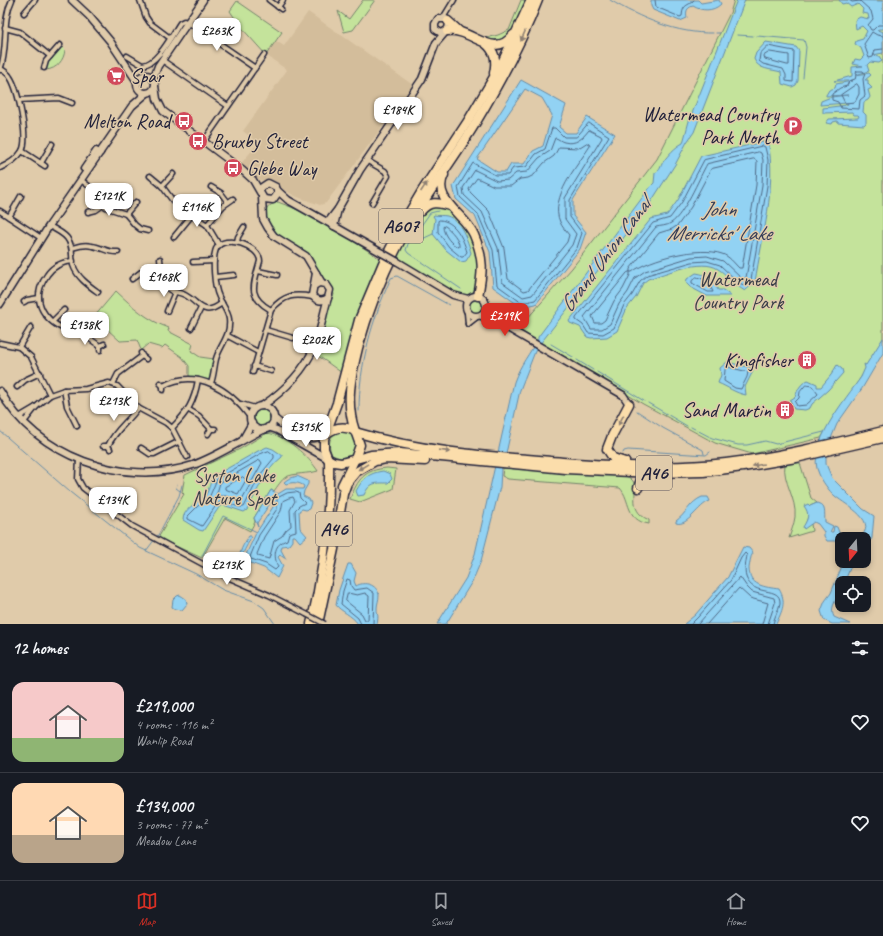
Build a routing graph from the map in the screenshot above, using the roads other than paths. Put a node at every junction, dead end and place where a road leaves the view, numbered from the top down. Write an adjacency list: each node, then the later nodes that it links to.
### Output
1 (12, 0): 16 (street)
2 (27, 0): 11 (street)
3 (72, 0): 34 (street)
4 (140, 0): 21 (street)
5 (203, 0): 15 (street)
6 (269, 0): 7 (street)
7 (284, 0)
8 (454, 0): 14 (street)
9 (531, 0): 13 (highway, A607)
10 (538, 0): 48 (highway, A607, one-way to 48)
11 (33, 2): 12 (street)
12 (24, 13)
13 (524, 16): 23 (highway); 38 (highway, A607)
14 (446, 19): 17 (street); 18 (street); 19 (highway)
15 (188, 22): 21 (street); 29 (street); 30 (street)
16 (5, 28): 20 (street); 31 (street)
17 (435, 29): 18 (street); 24 (street)
18 (446, 31): 19 (highway); 24 (street)
19 (459, 31): 23 (highway)
20 (28, 37): 22 (street); 28 (street)
21 (170, 38): 26 (street)
22 (25, 41)
23 (484, 42): 38 (highway)
24 (436, 43): 49 (street)
25 (60, 45): 28 (street)
26 (134, 55)
27 (264, 55): 30 (street)
28 (50, 56): 32 (street)
29 (162, 60): 33 (street); 44 (street)
30 (255, 68): 44 (street)
31 (0, 69): 41 (street)
32 (43, 69)
33 (156, 70): 35 (street); 36 (street)
34 (130, 71): 35 (street); 37 (street)
35 (145, 76): 36 (street); 37 (street)
36 (154, 83): 39 (street); 40 (street)
37 (138, 86): 39 (street); 42 (street)
38 (488, 88): 174 (highway, A607, one-way to 38)
39 (148, 93): 40 (street); 42 (street)
40 (157, 99): 45 (street)
41 (19, 100): 43 (street); 47 (street)
42 (135, 102): 53 (street)
43 (73, 104)
44 (228, 106): 45 (street)
45 (204, 141): 54 (street)
46 (46, 143): 47 (street)
47 (22, 151): 50 (street)
48 (453, 156): 68 (highway); 76 (highway, A607)
49 (366, 160): 66 (street); 69 (street)
50 (0, 168)
51 (173, 174): 56 (street)
52 (150, 176): 56 (street)
53 (81, 180): 67 (street); 79 (street)
54 (253, 180): 55 (street); 59 (street)
55 (264, 184): 58 (street); 59 (street)
56 (162, 186): 74 (street)
57 (212, 189): 64 (street)
58 (277, 190): 62 (street); 63 (street)
59 (261, 194): 62 (street); 72 (street)
60 (22, 195): 75 (street)
61 (232, 198): 64 (street)
62 (273, 199): 63 (street); 72 (street)
63 (288, 200): 77 (street)
64 (227, 201): 78 (street)
65 (136, 202): 73 (street)
66 (372, 204)
67 (103, 205): 71 (street); 73 (street)
68 (450, 206): 76 (highway); 112 (highway)
69 (338, 209): 77 (street); 80 (street)
70 (0, 210): 75 (street)
71 (90, 213)
72 (262, 213): 99 (street)
73 (126, 214): 82 (street)
74 (192, 215): 78 (street); 81 (street)
75 (9, 217): 84 (street)
76 (412, 221): 172 (highway, A607)
77 (328, 222): 80 (street)
78 (207, 225): 86 (street)
79 (49, 226): 84 (street); 87 (street)
80 (334, 226): 110 (street, bridge)
81 (172, 229)
82 (148, 231)
83 (244, 231): 85 (street)
84 (41, 238): 119 (street)
85 (236, 242): 86 (street); 98 (street)
86 (219, 245): 95 (street)
87 (72, 248): 88 (street); 93 (street)
88 (113, 252): 89 (street); 91 (street)
89 (118, 252)
90 (203, 256): 94 (street)
91 (113, 258)
92 (160, 259): 97 (street)
93 (73, 261): 105 (street); 113 (street)
94 (203, 261): 95 (street); 96 (street)
95 (214, 261): 103 (street)
96 (193, 262)
97 (162, 269): 102 (street); 109 (street)
98 (258, 271): 101 (street); 124 (street)
99 (316, 273): 104 (street); 106 (street)
100 (234, 275): 103 (street)
101 (277, 275)
102 (133, 276)
103 (215, 277): 118 (street)
104 (322, 283): 106 (street); 114 (street)
105 (90, 287): 107 (street); 108 (street)
106 (313, 288): 111 (street); 115 (street)
107 (87, 291)
108 (98, 292)
109 (175, 292): 120 (street); 121 (street)
110 (453, 294): 116 (street); 125 (street)
111 (299, 295): 115 (street); 124 (street)
112 (478, 296): 116 (street); 122 (street)
113 (39, 298): 117 (street); 130 (street)
114 (328, 298): 115 (street); 126 (street)
115 (316, 299): 126 (street)
116 (468, 299): 125 (street)
117 (24, 302)
118 (222, 303): 121 (street); 136 (street)
119 (0, 304)
120 (163, 304)
121 (201, 308): 129 (street)
122 (486, 308): 127 (street); 128 (street)
123 (64, 310): 130 (street)
124 (271, 310): 132 (street)
125 (467, 311): 127 (street)
126 (324, 312): 155 (street)
127 (479, 316): 128 (street)
128 (494, 320): 158 (street)
129 (188, 321)
130 (53, 322): 133 (street)
131 (90, 328): 133 (street)
132 (266, 330): 137 (street); 142 (street)
133 (85, 331): 141 (street)
134 (288, 331): 137 (street)
135 (32, 335): 140 (street)
136 (228, 336): 142 (street); 149 (street)
137 (286, 336): 138 (street)
138 (293, 338)
139 (0, 343): 140 (street)
140 (19, 347): 147 (street)
141 (101, 347)
142 (258, 352): 144 (street)
143 (146, 359): 150 (street)
144 (254, 366): 145 (street); 146 (street)
145 (271, 371)
146 (253, 372)
147 (40, 373): 152 (street); 156 (street)
148 (198, 380): 149 (street); 151 (street); 162 (street)
149 (211, 383): 157 (street)
150 (113, 384): 154 (street); 161 (street)
151 (162, 386)
152 (17, 387)
153 (0, 390): 164 (street)
154 (64, 390): 156 (street); 168 (street)
155 (278, 395): 160 (street); 163 (street)
156 (50, 396): 159 (street)
157 (240, 404): 160 (street); 166 (street)
158 (629, 404): 191 (highway, one-way to 191)
159 (36, 407): 164 (street); 167 (street)
160 (259, 407): 163 (street); 166 (street)
161 (138, 408): 169 (street); 179 (street)
162 (189, 410): 169 (street); 171 (street)
163 (271, 411): 165 (street)
164 (19, 417): 167 (street)
165 (274, 418): 170 (street); 174 (street)
166 (251, 420): 170 (street); 176 (street)
167 (24, 422): 187 (street)
168 (77, 426)
169 (172, 428): 177 (street)
170 (266, 428): 176 (street); 184 (street)
171 (211, 431)
172 (355, 431): 174 (highway); 185 (highway); 186 (highway, A46, one-way to 186)
173 (883, 431): 178 (highway, A46)
174 (326, 435): 184 (highway)
175 (883, 438): 178 (highway, A46)
176 (242, 440): 187 (street)
177 (180, 441): 181 (street); 183 (street)
178 (845, 444): 182 (highway, A46)
179 (107, 447)
180 (141, 448): 181 (street)
181 (154, 454): 188 (street)
182 (796, 455): 191 (highway, A46); 193 (highway, A46, one-way to 193)
183 (187, 457)
184 (328, 459): 185 (highway); 195 (highway, A46)
185 (355, 459): 189 (highway, A46); 194 (highway, A46)
186 (491, 459): 189 (highway, A46); 190 (highway, A46)
187 (79, 460): 197 (street, bridge)
188 (156, 460)
189 (469, 461): 194 (highway, one-way to 194)
190 (511, 461): 191 (highway, A46); 192 (highway, A46)
191 (660, 466)
192 (625, 472): 193 (highway, A46); 193 (highway)
193 (653, 473)
194 (331, 563): 196 (highway, A46)
195 (312, 624)
196 (318, 624)
197 (325, 624)

